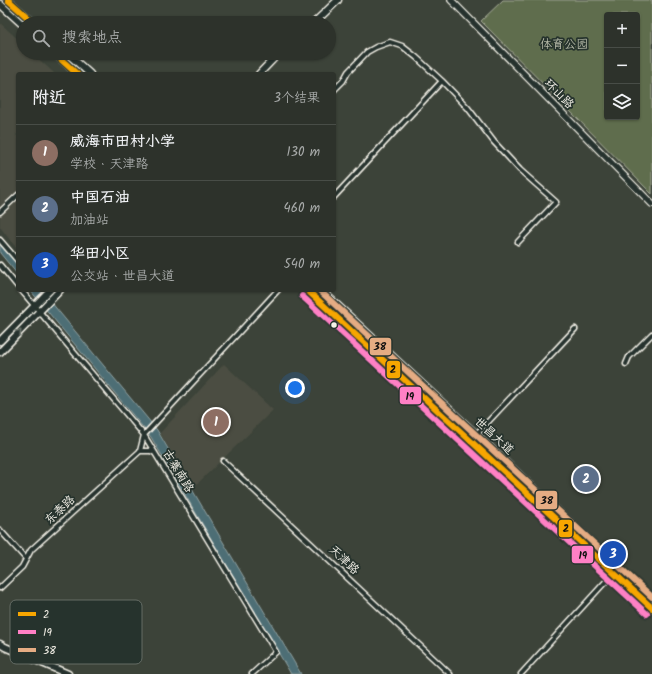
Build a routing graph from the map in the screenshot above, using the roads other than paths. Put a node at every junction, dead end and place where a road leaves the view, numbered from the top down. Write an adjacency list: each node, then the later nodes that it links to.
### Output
1 (8, 0): 6 (main road)
2 (332, 0): 7 (main road)
3 (338, 0): 8 (main road)
4 (450, 0): 22 (main road, 环山路)
5 (0, 4): 9 (main road)
6 (26, 16)
7 (316, 16)
8 (321, 16)
9 (16, 19)
10 (61, 60): 14 (main road)
11 (75, 60): 15 (main road)
12 (272, 60): 16 (main road)
13 (278, 60): 17 (main road)
14 (74, 72)
15 (88, 72)
16 (261, 72)
17 (267, 72)
18 (442, 81): 19 (street); 20 (street); 25 (street)
19 (336, 88)
20 (336, 195)
21 (16, 196): 23 (street)
22 (652, 204)
23 (0, 212)
24 (0, 240): 26 (street)
25 (518, 242)
26 (16, 259)
27 (0, 265): 28 (street)
28 (16, 285)
29 (23, 292): 35 (street, 古寨南路)
30 (45, 292): 35 (main road)
31 (58, 292): 36 (main road)
32 (276, 292): 42 (street)
33 (309, 292): 44 (main road, 世昌大道)
34 (323, 292): 43 (main road, 世昌大道)
35 (35, 305): 36 (street, 古寨南路); 39 (main road)
36 (40, 311): 40 (main road, one-way to 36); 42 (street, 古寨南路)
37 (575, 329): 43 (street)
38 (652, 334): 41 (street)
39 (0, 341)
40 (0, 352)
41 (626, 364)
42 (145, 434): 45 (street); 46 (street, 古寨南路)
43 (476, 434): 44 (street); 50 (main road, 世昌大道)
44 (470, 441): 51 (main road, 世昌大道)
45 (140, 451): 46 (street); 49 (street, 东泰路)
46 (156, 454): 59 (street, 古寨南路)
47 (223, 460): 60 (street, 天津路)
48 (0, 530): 49 (street)
49 (26, 559): 52 (street, 东泰路)
50 (619, 567): 51 (street); 53 (main road, 世昌大道)
51 (614, 572): 54 (main road, 世昌大道); 61 (street)
52 (0, 588)
53 (652, 598)
54 (652, 608)
55 (0, 644): 56 (main road)
56 (10, 649)
57 (45, 664): 58 (main road)
58 (68, 674)
59 (252, 674)
60 (450, 674)
61 (521, 674)

